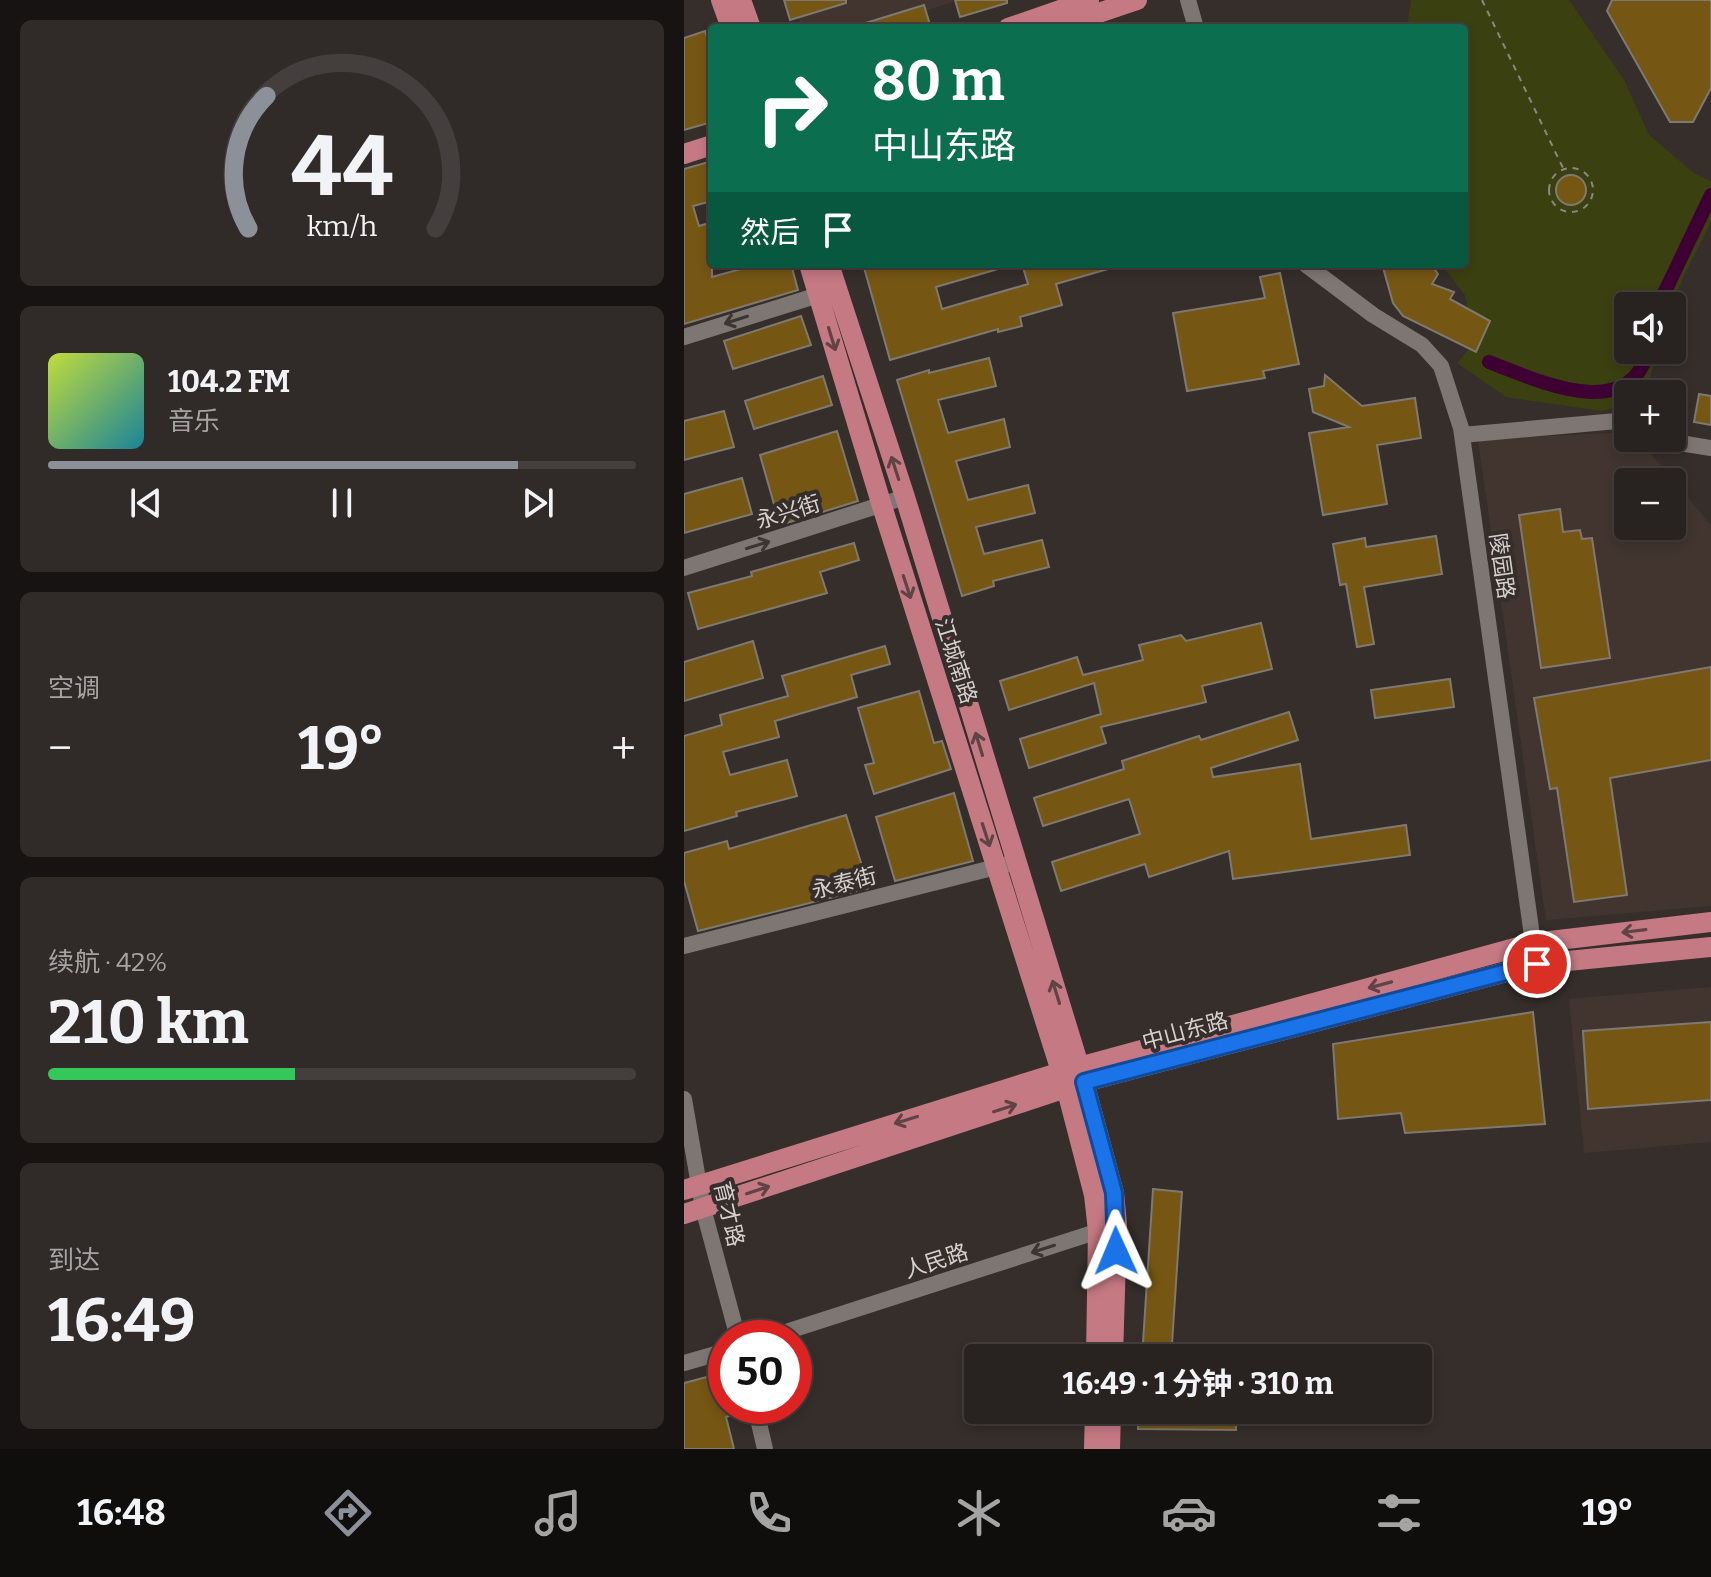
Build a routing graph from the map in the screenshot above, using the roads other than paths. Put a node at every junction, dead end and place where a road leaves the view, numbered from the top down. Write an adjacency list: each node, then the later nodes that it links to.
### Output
1 (721, 0): 6 (main road)
2 (741, 0): 7 (main road)
3 (1089, 0): 8 (main road)
4 (1137, 0): 9 (main road)
5 (1188, 0): 10 (street)
6 (730, 24)
7 (750, 24)
8 (1020, 24)
9 (1066, 24)
10 (1195, 24)
11 (708, 133): 12 (main road)
12 (684, 141)
13 (708, 146): 14 (main road)
14 (684, 154)
15 (812, 268): 18 (main road, 江城南路)
16 (829, 268): 18 (main road, 江城南路)
17 (1310, 268): 21 (street, 陵园路)
18 (828, 292): 19 (street, one-way to 19); 24 (main road, 江城南路, one-way to 18); 25 (main road, 江城南路, one-way to 25)
19 (684, 337)
20 (1614, 421): 21 (street)
21 (1462, 435): 29 (street, 陵园路)
22 (1686, 444): 23 (street)
23 (1711, 448)
24 (905, 497): 25 (street, 永兴街); 27 (main road, 江城南路, one-way to 24)
25 (882, 506): 26 (street, 永兴街, one-way to 25); 27 (main road, 江城南路, one-way to 27)
26 (684, 568)
27 (1006, 865): 30 (street, 永泰街); 32 (main road, 江城南路)
28 (1711, 922): 29 (main road, 中山东路, one-way to 29)
29 (1533, 943): 32 (main road, 中山东路, one-way to 32)
30 (684, 946)
31 (1711, 947): 32 (main road, 中山东路)
32 (1072, 1077): 34 (main road, 中山东路, one-way to 34); 35 (main road, 中山东路, one-way to 32); 36 (main road, 江城南路)
33 (684, 1099): 34 (street, 育才路)
34 (692, 1187): 35 (street, 育才路)
35 (693, 1211): 37 (street, 育才路)
36 (1108, 1228): 38 (street, 人民路, one-way to 38); 39 (main road); 40 (main road)
37 (732, 1320)
38 (812, 1323)
39 (1097, 1344)
40 (1112, 1344)
41 (708, 1356): 42 (street)
42 (684, 1363)
43 (759, 1424): 46 (street)
44 (1095, 1424): 47 (main road)
45 (1111, 1424): 48 (main road)
46 (765, 1449)
47 (1094, 1449)
48 (1110, 1449)

